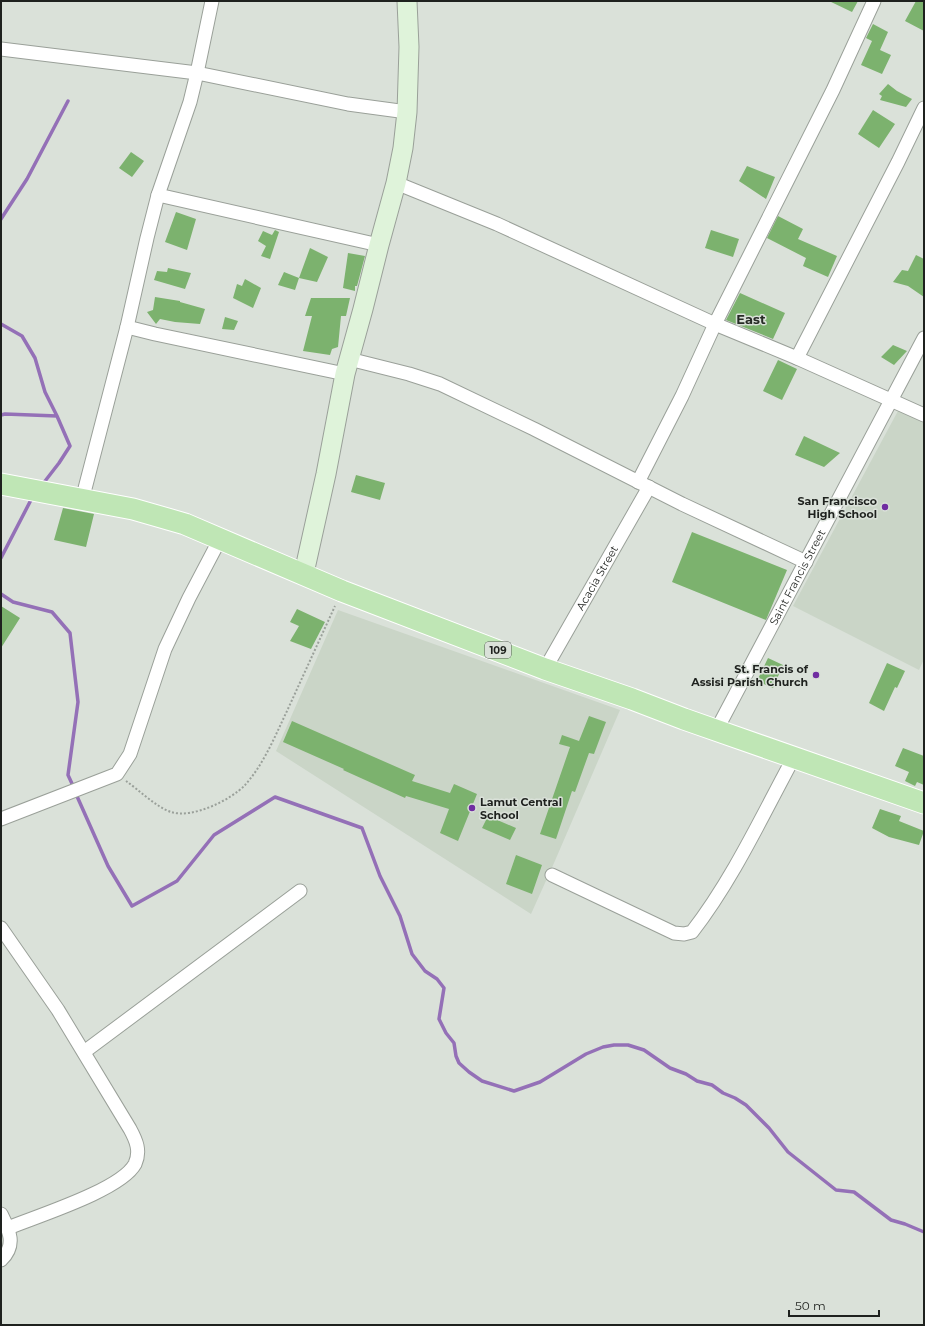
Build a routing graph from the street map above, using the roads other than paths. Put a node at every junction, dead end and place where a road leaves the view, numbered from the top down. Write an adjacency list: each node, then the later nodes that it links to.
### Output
1 (212, 1): 5 (street)
2 (407, 1): 7 (street)
3 (874, 1): 11 (street, Acacia Street)
4 (1, 49): 5 (street)
5 (197, 73): 7 (street); 9 (street)
6 (924, 108): 14 (street)
7 (407, 112): 8 (street)
8 (396, 183): 10 (street); 11 (street)
9 (158, 195): 10 (street); 12 (street)
10 (379, 245): 15 (street)
11 (715, 324): 14 (street); 18 (street, Acacia Street)
12 (127, 327): 15 (street); 20 (street)
13 (924, 338): 16 (street, Saint Francis Street)
14 (797, 358): 16 (street)
15 (347, 366): 18 (street); 23 (street)
16 (891, 401): 17 (street); 22 (street, Saint Francis Street)
17 (924, 415)
18 (644, 484): 22 (street); 24 (street, Acacia Street)
19 (8, 485): 20 (main road, 109)
20 (77, 499): 21 (main road, 109)
21 (220, 539): 23 (main road, 109); 28 (street)
22 (806, 562): 25 (street, Saint Francis Street)
23 (304, 573): 24 (main road, 109)
24 (545, 669): 25 (main road, 109)
25 (716, 731): 26 (main road, 109)
26 (794, 757): 27 (main road, 109); 29 (street)
27 (924, 803)
28 (1, 818)
29 (552, 875)
30 (300, 891): 32 (street)
31 (1, 928): 32 (street)
32 (84, 1052): 34 (street)
33 (1, 1214): 34 (street)
34 (8, 1228): 35 (street)
35 (1, 1260)

